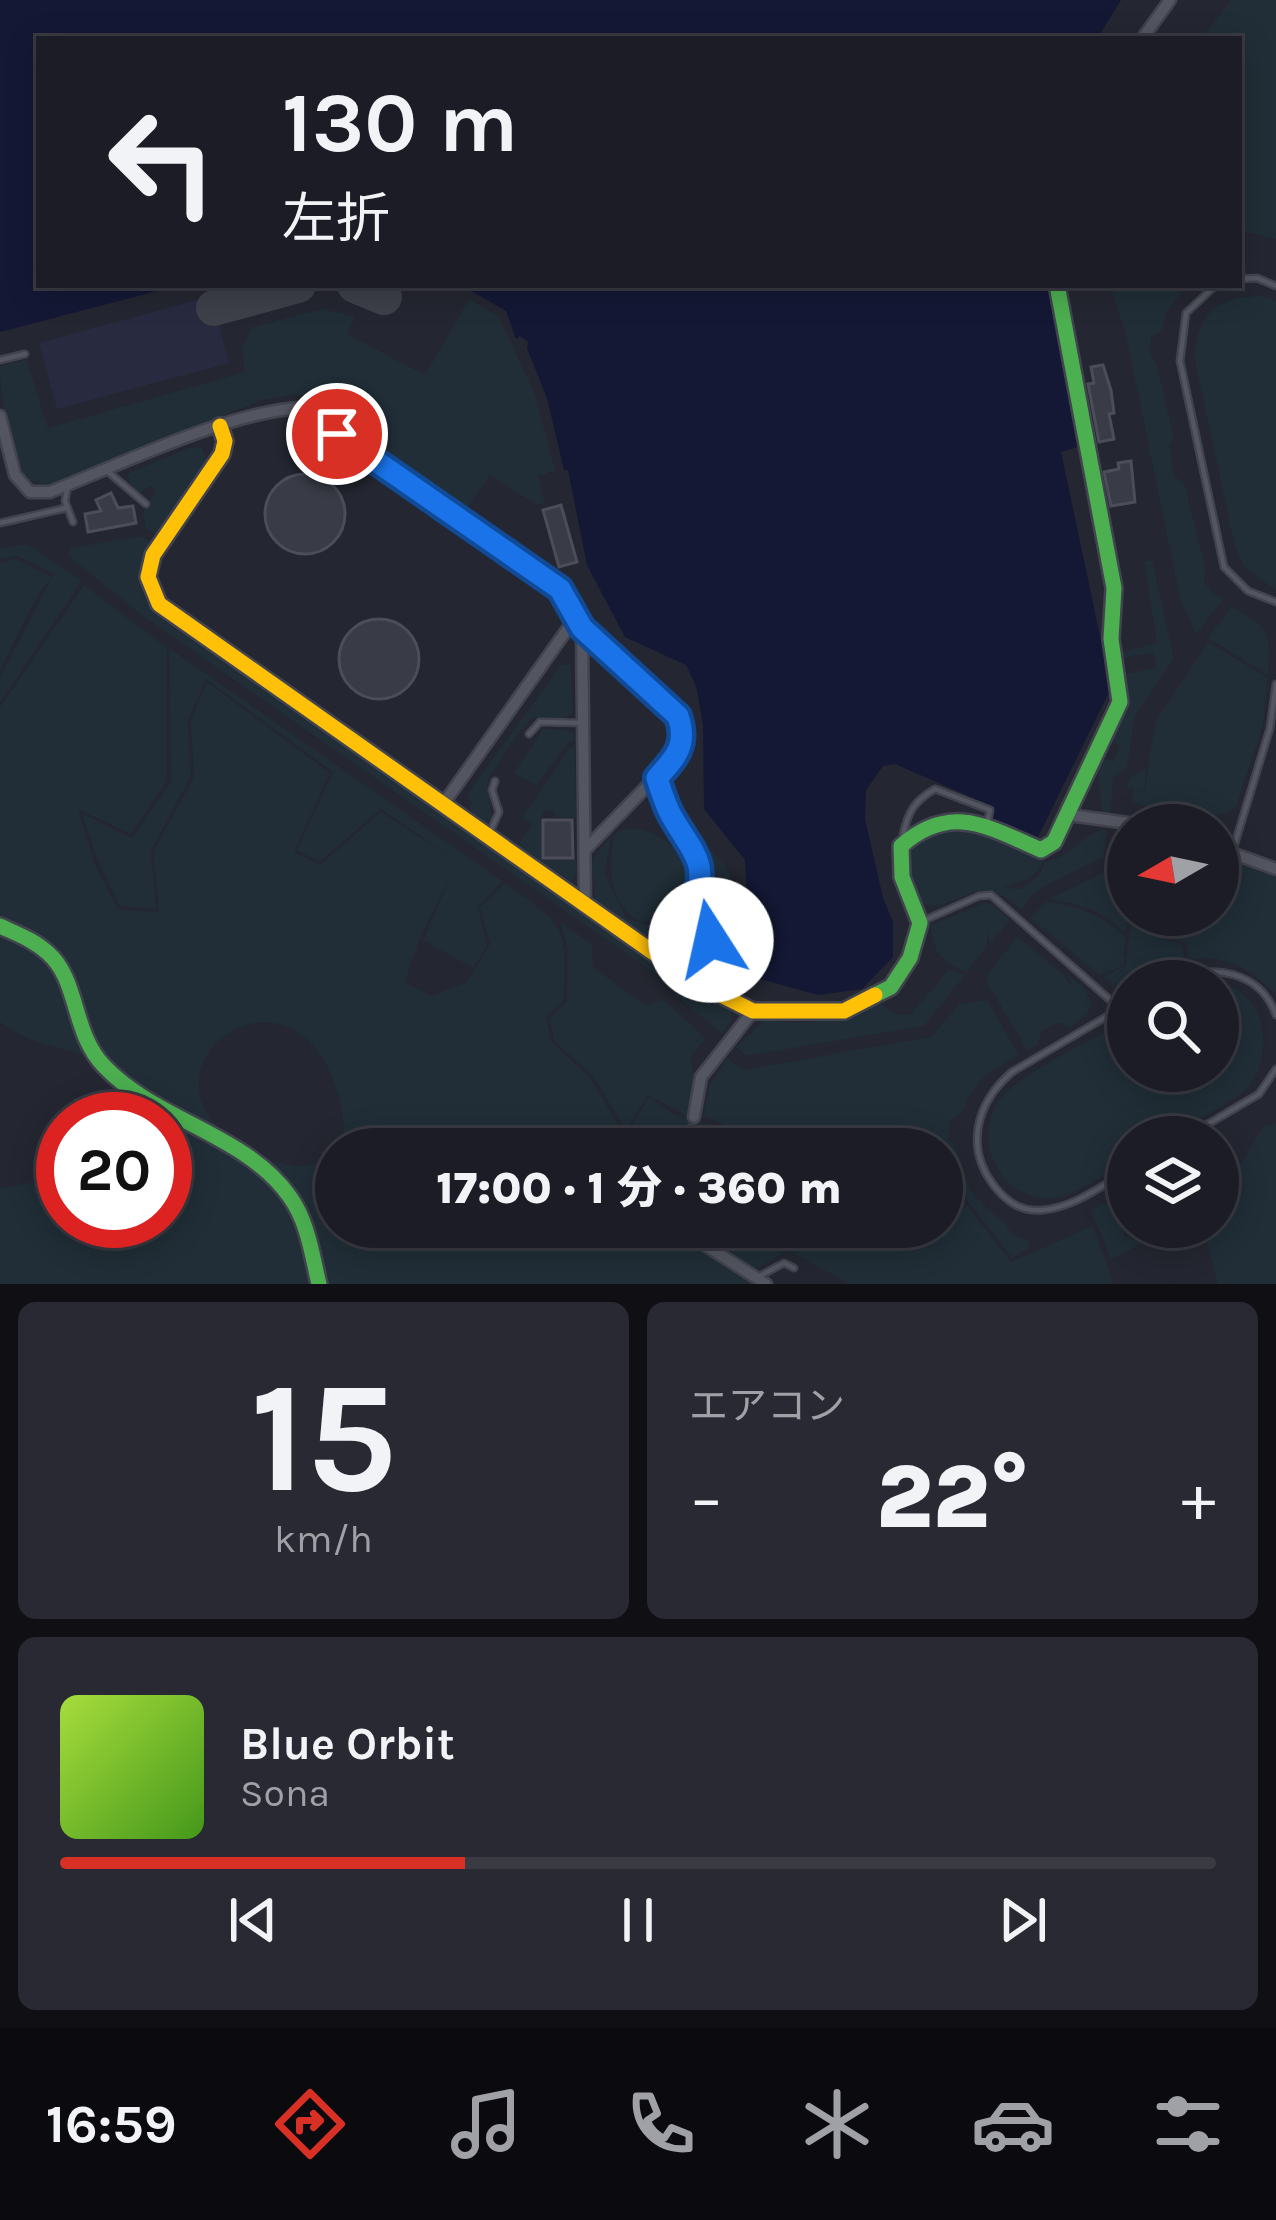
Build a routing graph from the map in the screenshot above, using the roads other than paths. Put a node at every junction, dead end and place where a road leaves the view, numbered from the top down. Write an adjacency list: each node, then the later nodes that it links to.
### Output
1 (1170, 0): 2 (street)
2 (1144, 36)
3 (1242, 279): 4 (lane)
4 (1276, 286)
5 (1058, 288): 25 (street)
6 (1213, 288): 17 (lane)
7 (25, 354): 8 (lane)
8 (0, 360)
9 (0, 416): 12 (street)
10 (220, 426): 11 (street); 18 (street); 24 (street)
11 (106, 470): 12 (street); 13 (lane)
12 (68, 485): 14 (lane)
13 (146, 504)
14 (66, 508): 15 (lane); 16 (lane)
15 (73, 522)
16 (0, 523)
17 (1276, 602)
18 (579, 622): 20 (street); 22 (street); 24 (street)
19 (1276, 684): 28 (lane)
20 (584, 723): 21 (lane); 31 (street)
21 (529, 734)
22 (657, 778): 31 (street); 35 (street)
23 (496, 781): 29 (lane)
24 (444, 803): 29 (street)
25 (1069, 815): 26 (street); 27 (street)
26 (1107, 820)
27 (986, 827): 30 (street); 30 (lane)
28 (1239, 830)
29 (489, 834): 34 (street)
30 (901, 846): 36 (street)
31 (585, 850): 34 (street)
32 (1239, 856): 33 (street)
33 (1276, 869)
34 (585, 902): 40 (street)
35 (694, 904): 39 (lane); 40 (street)
36 (920, 923): 42 (lane); 43 (street)
37 (0, 926): 53 (street)
38 (736, 943): 39 (lane)
39 (708, 945): 40 (lane)
40 (658, 954): 43 (street)
41 (1239, 978): 44 (lane)
42 (1107, 997)
43 (753, 1011): 48 (street)
44 (1276, 1015)
45 (1107, 1016): 49 (lane)
46 (1276, 1069): 47 (lane)
47 (1222, 1116)
48 (694, 1117)
49 (1107, 1183)
50 (710, 1248): 52 (street)
51 (794, 1268): 52 (lane)
52 (761, 1281)
53 (320, 1284)

